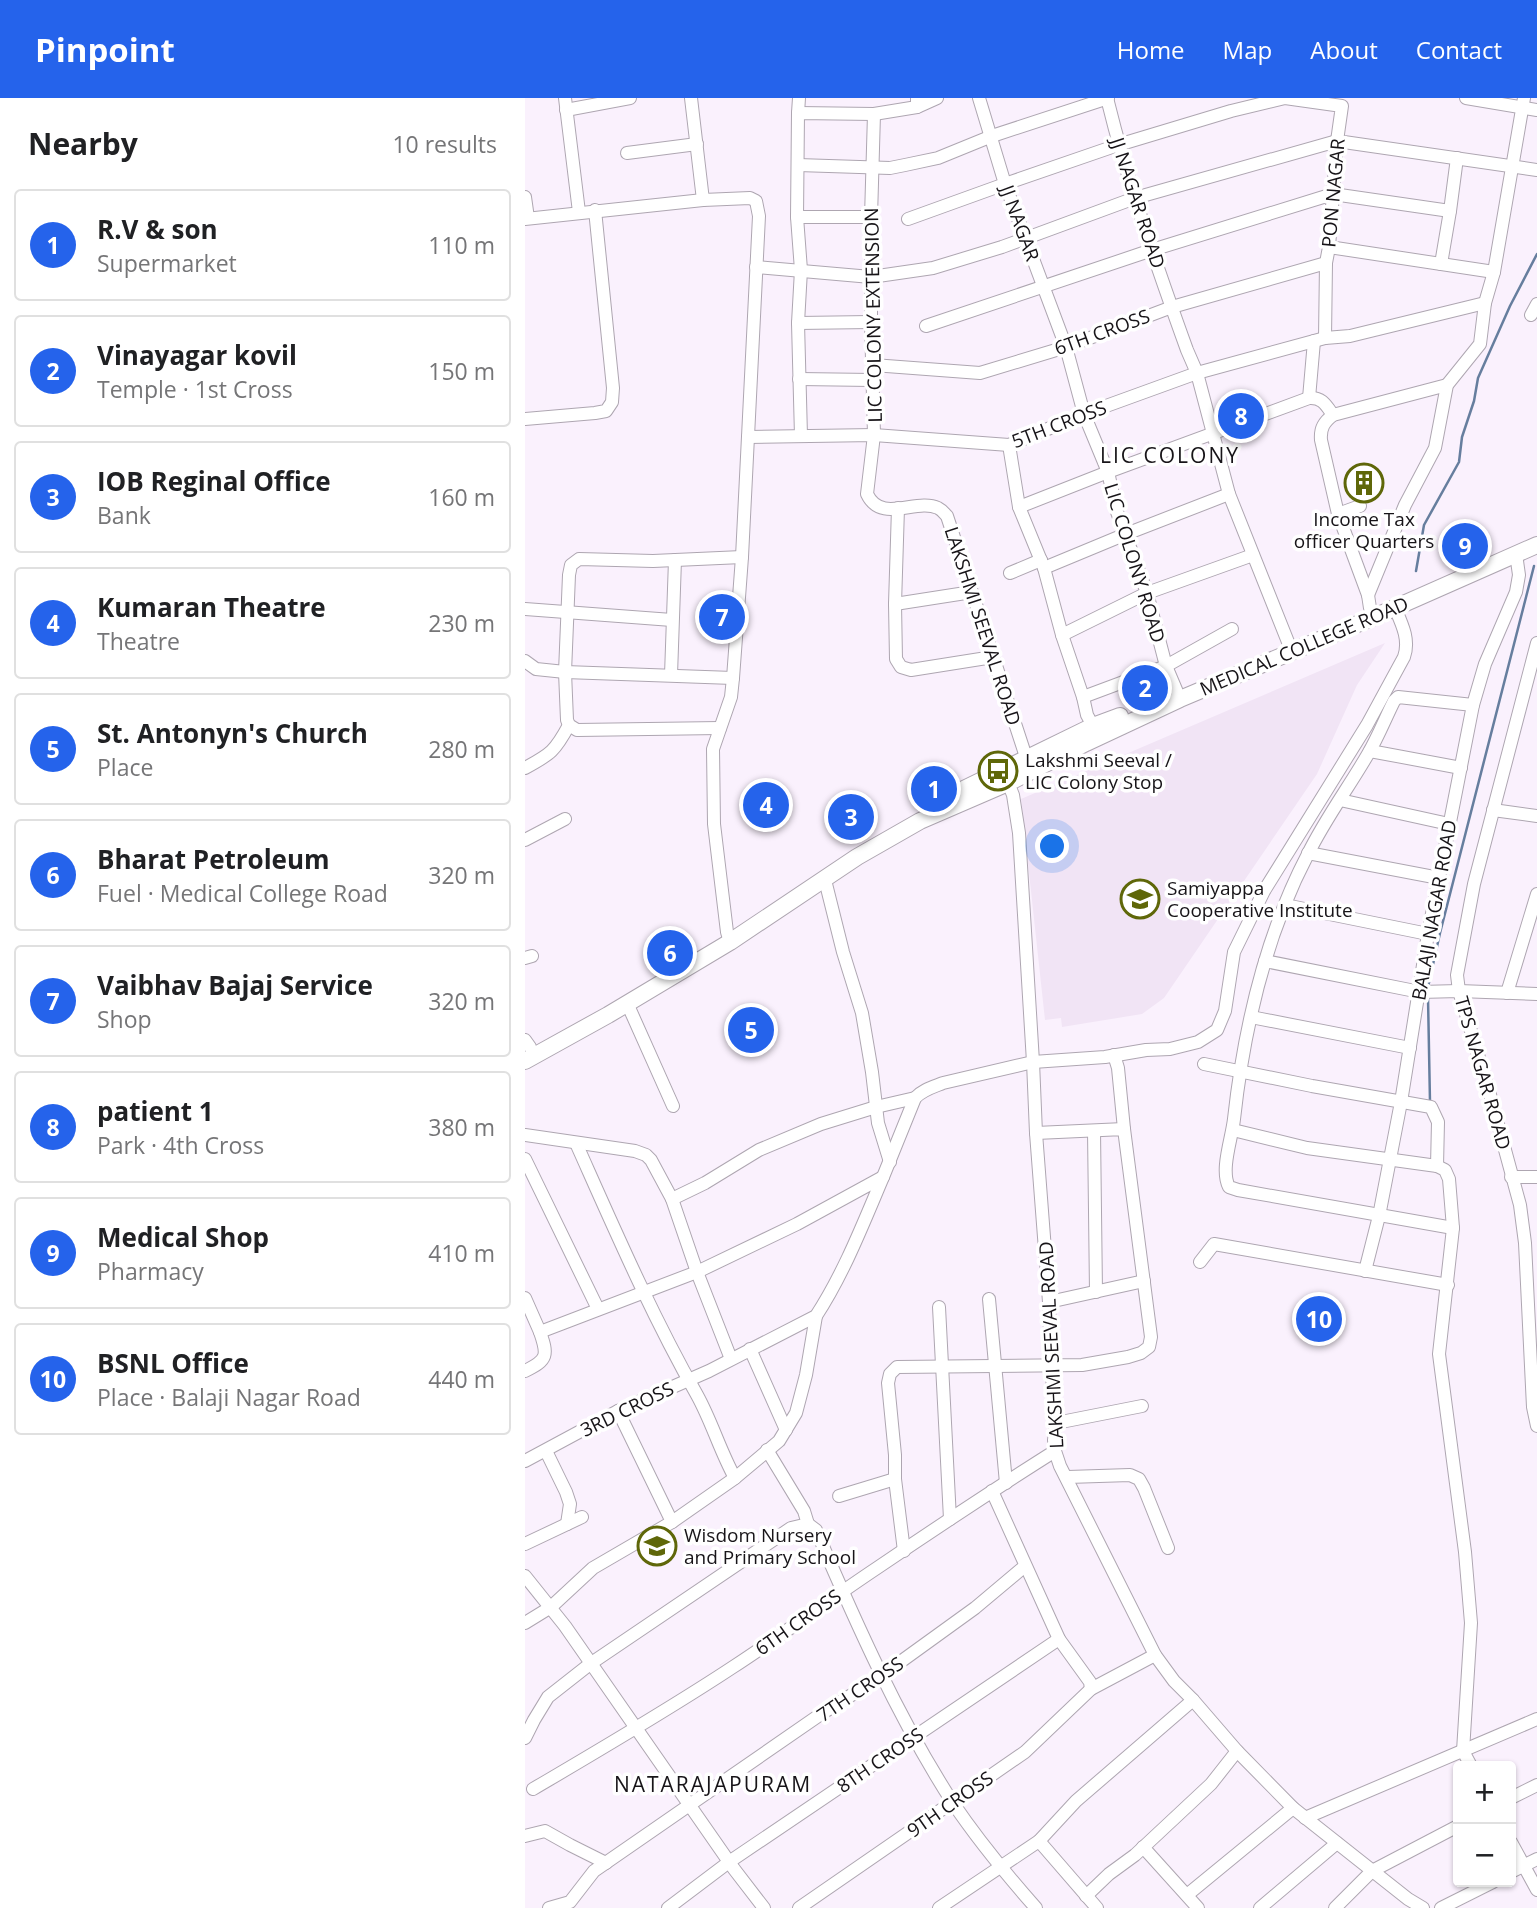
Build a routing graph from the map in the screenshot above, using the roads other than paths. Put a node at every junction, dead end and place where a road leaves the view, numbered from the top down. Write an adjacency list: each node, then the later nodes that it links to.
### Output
1 (630, 98): 12 (street)
2 (691, 98): 18 (street)
3 (799, 98): 14 (street)
4 (937, 98): 9 (street)
5 (979, 98): 16 (street, JJ NAGAR)
6 (1107, 98): 16 (street); 19 (street, JJ NAGAR ROAD)
7 (1285, 98): 10 (street, PON NAGAR); 19 (street)
8 (1466, 98): 11 (street)
9 (917, 102): 15 (street)
10 (1343, 102): 17 (street, PON NAGAR)
11 (1524, 102): 13 (street); 23 (street)
12 (565, 104): 33 (street)
13 (1537, 110)
14 (799, 113): 15 (street); 22 (street)
15 (874, 114): 24 (street, LIC COLONY EXTENSION)
16 (992, 136): 24 (street); 26 (street, JJ NAGAR)
17 (1337, 141): 21 (street); 27 (street, PON NAGAR); 29 (street)
18 (697, 144): 20 (street); 30 (street)
19 (1118, 145): 26 (street); 29 (street, JJ NAGAR ROAD)
20 (628, 153)
21 (1457, 158): 23 (street); 32 (street)
22 (799, 164): 24 (street); 34 (street)
23 (1513, 166): 25 (street); 45 (street)
24 (873, 167): 35 (street, LIC COLONY EXTENSION)
25 (1537, 170)
26 (1005, 184): 37 (street); 38 (street, JJ NAGAR)
27 (1333, 194): 32 (street); 39 (street, PON NAGAR); 40 (street)
28 (525, 197): 36 (street)
29 (1135, 198): 38 (street); 40 (street, JJ NAGAR ROAD)
30 (703, 200): 31 (street); 43 (street)
31 (595, 210): 33 (street); 63 (street)
32 (1450, 211): 42 (street)
33 (579, 212): 36 (street)
34 (797, 217): 35 (street); 44 (street)
35 (871, 217): 46 (street, LIC COLONY EXTENSION)
36 (527, 219)
37 (908, 219)
38 (1025, 237): 46 (street); 47 (street, JJ NAGAR)
39 (1329, 247): 41 (street, PON NAGAR); 42 (street)
40 (1152, 250): 47 (street); 49 (street, JJ NAGAR ROAD)
41 (1326, 262): 49 (street, 6TH CROSS); 53 (street, PON NAGAR)
42 (1441, 264): 45 (street)
43 (757, 267): 44 (street); 67 (street)
44 (801, 270): 46 (street); 50 (street)
45 (1494, 272): 48 (street)
46 (871, 276): 51 (street, LIC COLONY EXTENSION)
47 (1043, 288): 52 (street); 54 (street, JJ NAGAR)
48 (1485, 303): 53 (street, 5TH CROSS); 59 (street)
49 (1172, 307): 54 (street, 6TH CROSS); 56 (street, JJ NAGAR ROAD)
50 (798, 323): 51 (street); 57 (street)
51 (871, 323): 55 (street, LIC COLONY EXTENSION)
52 (926, 326)
53 (1319, 339): 56 (street, 5TH CROSS); 60 (street, PON NAGAR)
54 (1066, 347): 55 (street, 6TH CROSS); 61 (street, LIC COLONY ROAD)
55 (873, 365): 58 (street, LIC COLONY EXTENSION)
56 (1197, 373): 61 (street, 5TH CROSS); 64 (street, JJ NAGAR ROAD)
57 (799, 379): 58 (street); 66 (street)
58 (872, 380): 65 (street, LIC COLONY EXTENSION)
59 (1447, 385): 62 (street); 85 (street)
60 (1308, 398): 62 (street); 64 (street)
61 (1084, 414): 68 (street, 5TH CROSS); 69 (street, LIC COLONY ROAD)
62 (1333, 415): 75 (street)
63 (525, 419)
64 (1212, 433): 69 (street); 70 (street, JJ NAGAR ROAD)
65 (874, 435): 66 (street, 5TH CROSS); 68 (street, 5TH CROSS); 74 (street, LIC COLONY EXTENSION)
66 (801, 436): 67 (street, 5TH CROSS)
67 (748, 437): 79 (street)
68 (1009, 445): 72 (street)
69 (1108, 472): 72 (street); 76 (street, LIC COLONY ROAD)
70 (1229, 494): 76 (street); 78 (street, JJ NAGAR ROAD)
71 (1360, 506): 75 (street)
72 (1019, 507): 81 (street)
73 (898, 508): 74 (street, LAKSHMI SEEVAL ROAD); 83 (street, LAKSHMI SEEVAL ROAD); 86 (street)
74 (882, 509)
75 (1338, 514): 85 (street)
76 (1126, 534): 81 (street); 84 (street, LIC COLONY ROAD)
77 (1529, 544): 85 (main road, MEDICAL COLLEGE ROAD); 87 (main road, MEDICAL COLLEGE ROAD); 103 (street, BALAJI NAGAR ROAD)
78 (1253, 555): 84 (street); 94 (street, JJ NAGAR ROAD)
79 (743, 557): 80 (street); 100 (street)
80 (675, 560): 89 (street); 90 (street)
81 (1042, 564): 82 (street); 92 (street)
82 (1010, 573)
83 (972, 592): 86 (street); 95 (street, LAKSHMI SEEVAL ROAD)
84 (1147, 593): 92 (street); 97 (street, LIC COLONY ROAD)
85 (1369, 602): 94 (main road, MEDICAL COLLEGE ROAD)
86 (895, 604): 95 (street)
87 (1395, 608): 94 (main road, MEDICAL COLLEGE ROAD); 136 (street)
88 (525, 609): 89 (street)
89 (566, 611): 90 (street); 98 (street)
90 (672, 621): 99 (street)
91 (1232, 629): 97 (street)
92 (1062, 635): 102 (street)
93 (1537, 643): 113 (street, TPS NAGAR ROAD)
94 (1290, 647): 101 (main road, MEDICAL COLLEGE ROAD)
95 (993, 657): 108 (street, LAKSHMI SEEVAL ROAD)
96 (525, 661): 98 (street)
97 (1166, 666): 101 (street, LIC COLONY ROAD); 102 (street)
98 (565, 672): 99 (street); 104 (street)
99 (671, 676): 100 (street)
100 (733, 678): 106 (street)
101 (1178, 694): 105 (main road, MEDICAL COLLEGE ROAD); 111 (main road, MEDICAL COLLEGE ROAD)
102 (1083, 698): 105 (street)
103 (1473, 705): 107 (street); 110 (street, BALAJI NAGAR ROAD)
104 (569, 725): 106 (street); 109 (street)
105 (1093, 726): 108 (main road, MEDICAL COLLEGE ROAD)
106 (720, 728): 126 (street)
107 (1370, 751): 110 (street); 112 (street)
108 (1027, 760): 111 (main road, MEDICAL COLLEGE ROAD)
109 (525, 768)
110 (1461, 768): 117 (street, BALAJI NAGAR ROAD)
111 (1005, 777): 115 (main road, MEDICAL COLLEGE ROAD); 137 (street, LAKSHMI SEEVAL ROAD)
112 (1341, 800): 117 (street); 119 (street)
113 (1493, 810): 114 (street); 128 (street, TPS NAGAR ROAD)
114 (1537, 816)
115 (918, 817): 121 (main road, MEDICAL COLLEGE ROAD); 126 (main road, MEDICAL COLLEGE ROAD)
116 (565, 819): 118 (street)
117 (1449, 824): 120 (street, BALAJI NAGAR ROAD)
118 (525, 841)
119 (1308, 853): 120 (street); 123 (street)
120 (1439, 878): 125 (street, BALAJI NAGAR ROAD)
121 (825, 880): 126 (main road, MEDICAL COLLEGE ROAD); 143 (street)
122 (1537, 894): 124 (street)
123 (1285, 905): 125 (street); 127 (street)
124 (1534, 920): 130 (street)
125 (1428, 934): 129 (street, BALAJI NAGAR ROAD)
126 (729, 937): 132 (main road, MEDICAL COLLEGE ROAD); 135 (main road, MEDICAL COLLEGE ROAD)
127 (1265, 961): 129 (street); 133 (street)
128 (1459, 990): 129 (street); 130 (street); 155 (street, TPS NAGAR ROAD)
129 (1422, 992): 134 (street, BALAJI NAGAR ROAD)
130 (1507, 993): 131 (street)
131 (1537, 994)
132 (627, 1003): 135 (main road, MEDICAL COLLEGE ROAD); 142 (street)
133 (1251, 1017): 134 (street); 139 (street)
134 (1410, 1048): 141 (street, BALAJI NAGAR ROAD)
135 (526, 1050)
136 (1114, 1055): 137 (street); 144 (street)
137 (1033, 1062): 140 (street); 147 (street, LAKSHMI SEEVAL ROAD)
138 (1204, 1064): 139 (street)
139 (1239, 1072): 141 (street); 145 (street)
140 (915, 1098): 143 (street); 152 (street)
141 (1401, 1102): 151 (street, BALAJI NAGAR ROAD); 153 (street)
142 (673, 1106)
143 (876, 1107): 152 (street); 157 (street)
144 (1124, 1129): 146 (street); 164 (street)
145 (1233, 1130): 151 (street); 158 (street)
146 (1094, 1131): 147 (street); 167 (street)
147 (1036, 1133): 170 (street, LAKSHMI SEEVAL ROAD)
148 (525, 1136): 149 (street)
149 (576, 1143): 157 (street); 166 (street)
150 (525, 1159): 172 (street)
151 (1390, 1161): 153 (street); 158 (street, BALAJI NAGAR ROAD)
152 (890, 1162): 154 (street)
153 (1437, 1166): 159 (street)
154 (883, 1177): 163 (street); 173 (street)
155 (1511, 1177): 156 (street); 160 (street, TPS NAGAR ROAD)
156 (1537, 1177)
157 (673, 1199): 163 (street)
158 (1379, 1216): 159 (street); 162 (street, BALAJI NAGAR ROAD)
159 (1453, 1227): 165 (street)
160 (1531, 1243): 185 (street, TPS NAGAR ROAD)
161 (1200, 1262): 162 (street)
162 (1365, 1271): 165 (street)
163 (697, 1272): 166 (street); 176 (street)
164 (1145, 1281): 167 (street); 178 (street)
165 (1448, 1285): 221 (street)
166 (643, 1292): 172 (street); 181 (street)
167 (1096, 1292): 170 (street)
168 (525, 1298): 174 (street)
169 (989, 1298): 177 (street)
170 (1049, 1302): 178 (street, LAKSHMI SEEVAL ROAD)
171 (939, 1307): 179 (street)
172 (598, 1309): 174 (street)
173 (815, 1316): 175 (street, 3RD CROSS); 186 (street)
174 (540, 1332): 180 (street)
175 (750, 1349): 176 (street, 3RD CROSS); 186 (street)
176 (731, 1359): 181 (street, 3RD CROSS)
177 (995, 1365): 178 (street); 179 (street); 194 (street)
178 (1051, 1366): 184 (street, LAKSHMI SEEVAL ROAD)
179 (941, 1367): 193 (street); 198 (street)
180 (525, 1371)
181 (687, 1379): 183 (street, 3RD CROSS); 192 (street)
182 (1142, 1406): 184 (street)
183 (618, 1411): 188 (street, 3RD CROSS); 199 (street)
184 (1056, 1423): 189 (street, LAKSHMI SEEVAL ROAD)
185 (1537, 1426)
186 (783, 1435): 187 (street)
187 (768, 1450): 192 (street); 201 (street)
188 (546, 1451): 190 (street, 3RD CROSS); 200 (street)
189 (1055, 1451): 191 (street, LAKSHMI SEEVAL ROAD); 194 (street, 6TH CROSS)
190 (525, 1461)
191 (1068, 1477): 203 (street); 211 (street, LAKSHMI SEEVAL ROAD)
192 (735, 1478): 199 (street)
193 (895, 1479): 196 (street); 204 (street)
194 (1006, 1483): 195 (street, 6TH CROSS)
195 (992, 1491): 198 (street, 6TH CROSS); 205 (street)
196 (839, 1496)
197 (582, 1517): 200 (street)
198 (950, 1519): 204 (street, 6TH CROSS)
199 (672, 1522): 208 (street)
200 (567, 1524): 202 (street)
201 (808, 1524): 207 (street); 212 (street)
202 (525, 1544)
203 (1168, 1548)
204 (904, 1551): 207 (street, 6TH CROSS)
205 (1025, 1566): 210 (street); 213 (street, 7TH CROSS)
206 (525, 1576): 208 (street)
207 (843, 1591): 213 (street); 217 (street, 6TH CROSS)
208 (551, 1607): 209 (street); 212 (street)
209 (525, 1623)
210 (1059, 1639): 214 (street); 218 (street, 8TH CROSS)
211 (1155, 1655): 214 (street, 9TH CROSS); 215 (street, LAKSHMI SEEVAL ROAD)
212 (590, 1664): 217 (street); 219 (street)
213 (882, 1675): 218 (street); 227 (street, 7TH CROSS)
214 (1091, 1689): 226 (street, 9TH CROSS)
215 (1193, 1700): 220 (street, LAKSHMI SEEVAL ROAD); 232 (street)
216 (1537, 1719): 221 (street)
217 (637, 1728): 224 (street, 6TH CROSS); 227 (street)
218 (915, 1737): 226 (street); 237 (street, 8TH CROSS)
219 (525, 1738)
220 (1237, 1751): 228 (street, LAKSHMI SEEVAL ROAD); 234 (street)
221 (1463, 1751): 222 (street); 229 (street)
222 (1468, 1761)
223 (1537, 1785): 225 (street)
224 (533, 1789)
225 (1516, 1796)
226 (953, 1802): 240 (street); 251 (street, 9TH CROSS)
227 (690, 1805): 237 (street); 238 (street, 7TH CROSS)
228 (1293, 1808): 229 (street, LAKSHMI SEEVAL ROAD); 245 (street)
229 (1305, 1818): 233 (street, LAKSHMI SEEVAL ROAD)
230 (1453, 1829): 242 (street)
231 (525, 1836): 238 (street)
232 (1039, 1841): 240 (street); 246 (street)
233 (1337, 1843): 242 (street, LAKSHMI SEEVAL ROAD); 256 (street)
234 (1143, 1847): 245 (street); 246 (street)
235 (1516, 1851): 239 (street)
236 (1537, 1859): 239 (street)
237 (729, 1862): 249 (street, 8TH CROSS); 250 (street)
238 (606, 1863): 247 (street, 7TH CROSS)
239 (1524, 1866): 241 (street); 244 (street)
240 (999, 1867): 252 (street); 253 (street)
241 (1516, 1870)
242 (1372, 1871): 257 (street); 258 (street, LAKSHMI SEEVAL ROAD)
243 (1483, 1887): 259 (street)
244 (1537, 1890)
245 (1187, 1895): 255 (street)
246 (1086, 1896): 254 (street)
247 (572, 1905): 248 (street)
248 (549, 1908)
249 (669, 1908)
250 (764, 1908)
251 (799, 1908)
252 (939, 1908)
253 (1036, 1908)
254 (1097, 1908)
255 (1198, 1908)
256 (1260, 1908)
257 (1335, 1908)
258 (1423, 1908)
259 (1441, 1908)

